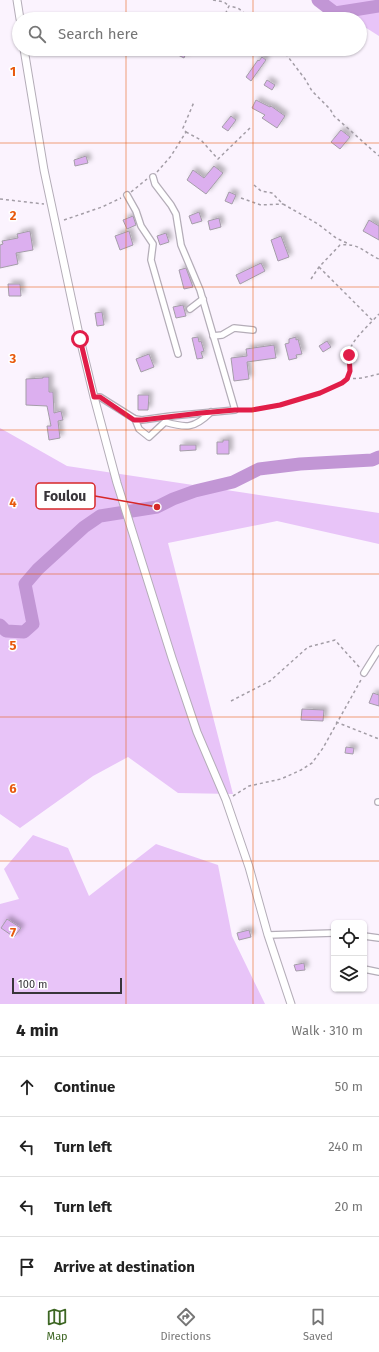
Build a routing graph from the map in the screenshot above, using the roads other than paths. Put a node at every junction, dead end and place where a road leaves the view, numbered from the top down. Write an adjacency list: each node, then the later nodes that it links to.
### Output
1 (17, 0): 2 (street)
2 (19, 12)
3 (25, 56): 11 (street)
4 (153, 176): 6 (street)
5 (127, 195): 10 (street)
6 (203, 299): 7 (street); 9 (street)
7 (190, 309)
8 (253, 330): 9 (street)
9 (213, 336): 12 (street)
10 (178, 354)
11 (94, 397): 13 (street); 18 (street)
12 (211, 412): 13 (street); 13 (street)
13 (134, 420)
14 (379, 649): 15 (street)
15 (376, 660): 16 (street)
16 (364, 673)
17 (331, 933): 18 (street)
18 (268, 935): 23 (street)
19 (367, 936): 20 (street)
20 (379, 938)
21 (367, 970): 22 (street)
22 (379, 972)
23 (291, 1004)

